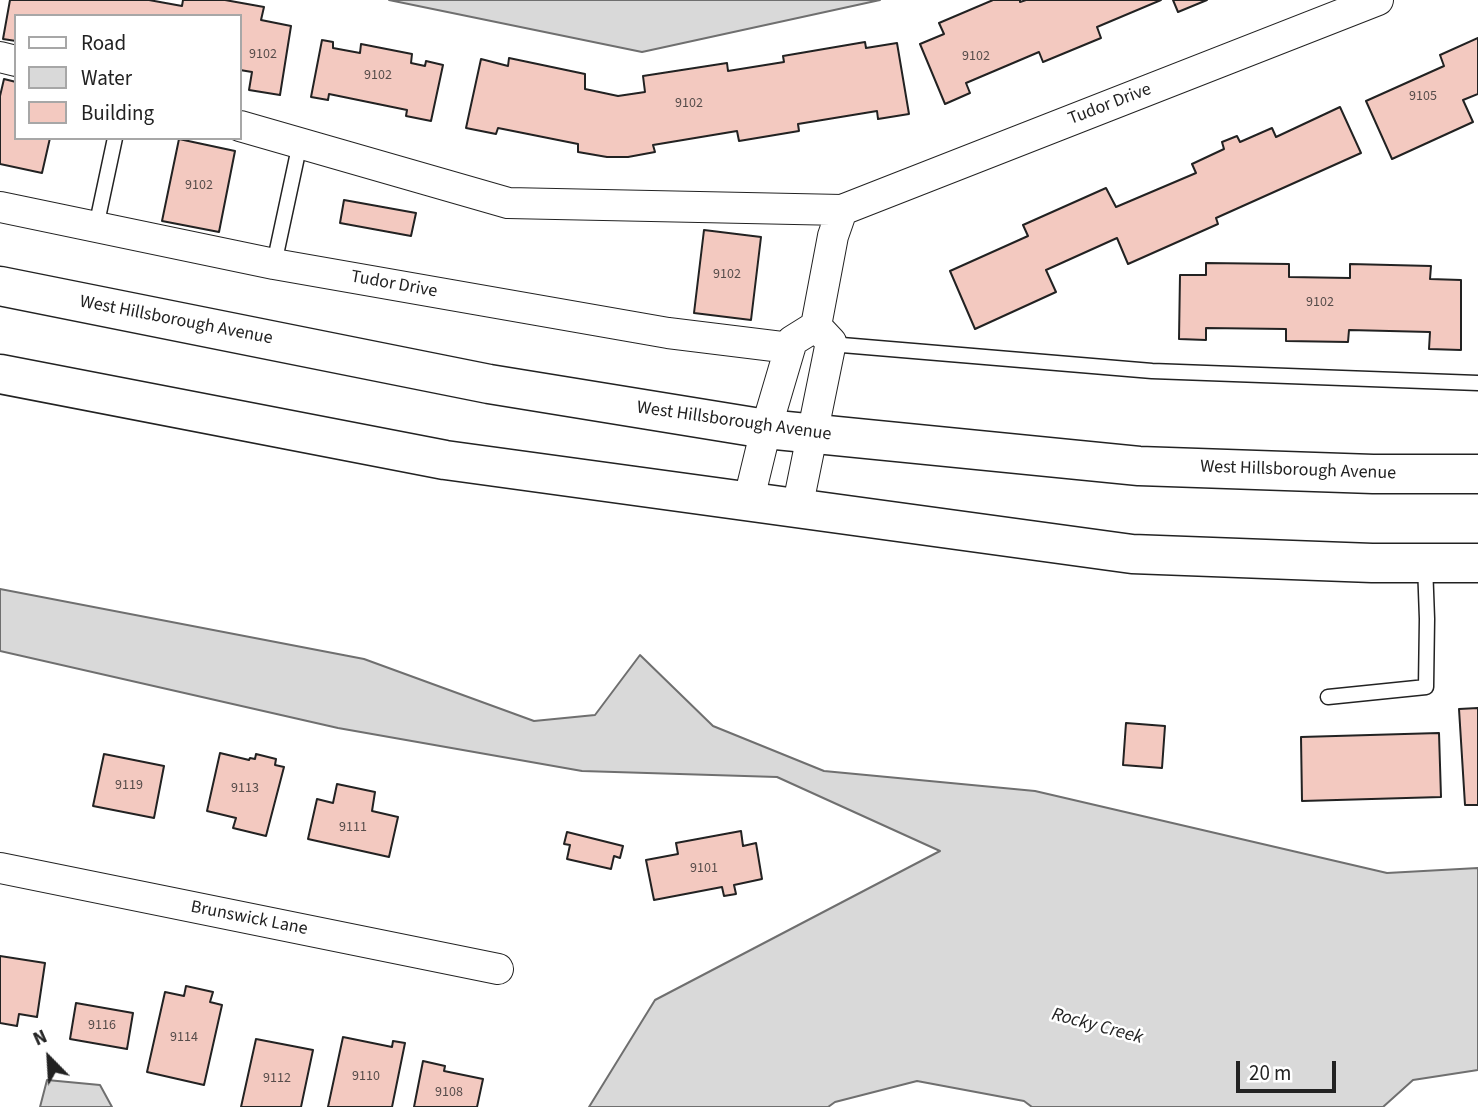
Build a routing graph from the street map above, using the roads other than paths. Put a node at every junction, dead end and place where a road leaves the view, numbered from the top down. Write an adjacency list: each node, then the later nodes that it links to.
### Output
1 (1378, 0): 6 (street, Tudor Drive)
2 (242, 127): 4 (street, Tudor Drive)
3 (115, 140): 7 (lane)
4 (300, 143): 6 (street, Tudor Drive); 8 (lane)
5 (0, 206): 7 (street, Tudor Drive)
6 (842, 210): 10 (street)
7 (96, 227): 8 (street, Tudor Drive)
8 (274, 264): 11 (street, Tudor Drive)
9 (0, 286): 14 (main road, West Hillsborough Avenue)
10 (823, 335): 11 (street); 13 (lane); 15 (street)
11 (790, 348): 14 (street)
12 (0, 374): 17 (main road)
13 (1478, 383)
14 (766, 429): 15 (main road, West Hillsborough Avenue); 17 (street)
15 (813, 434): 16 (main road, West Hillsborough Avenue); 18 (street)
16 (1478, 474)
17 (748, 503): 18 (main road)
18 (797, 509): 19 (main road)
19 (1425, 563): 20 (main road); 21 (lane)
20 (1478, 563)
21 (1328, 697)
22 (0, 869): 23 (street, Brunswick Lane)
23 (498, 969)

